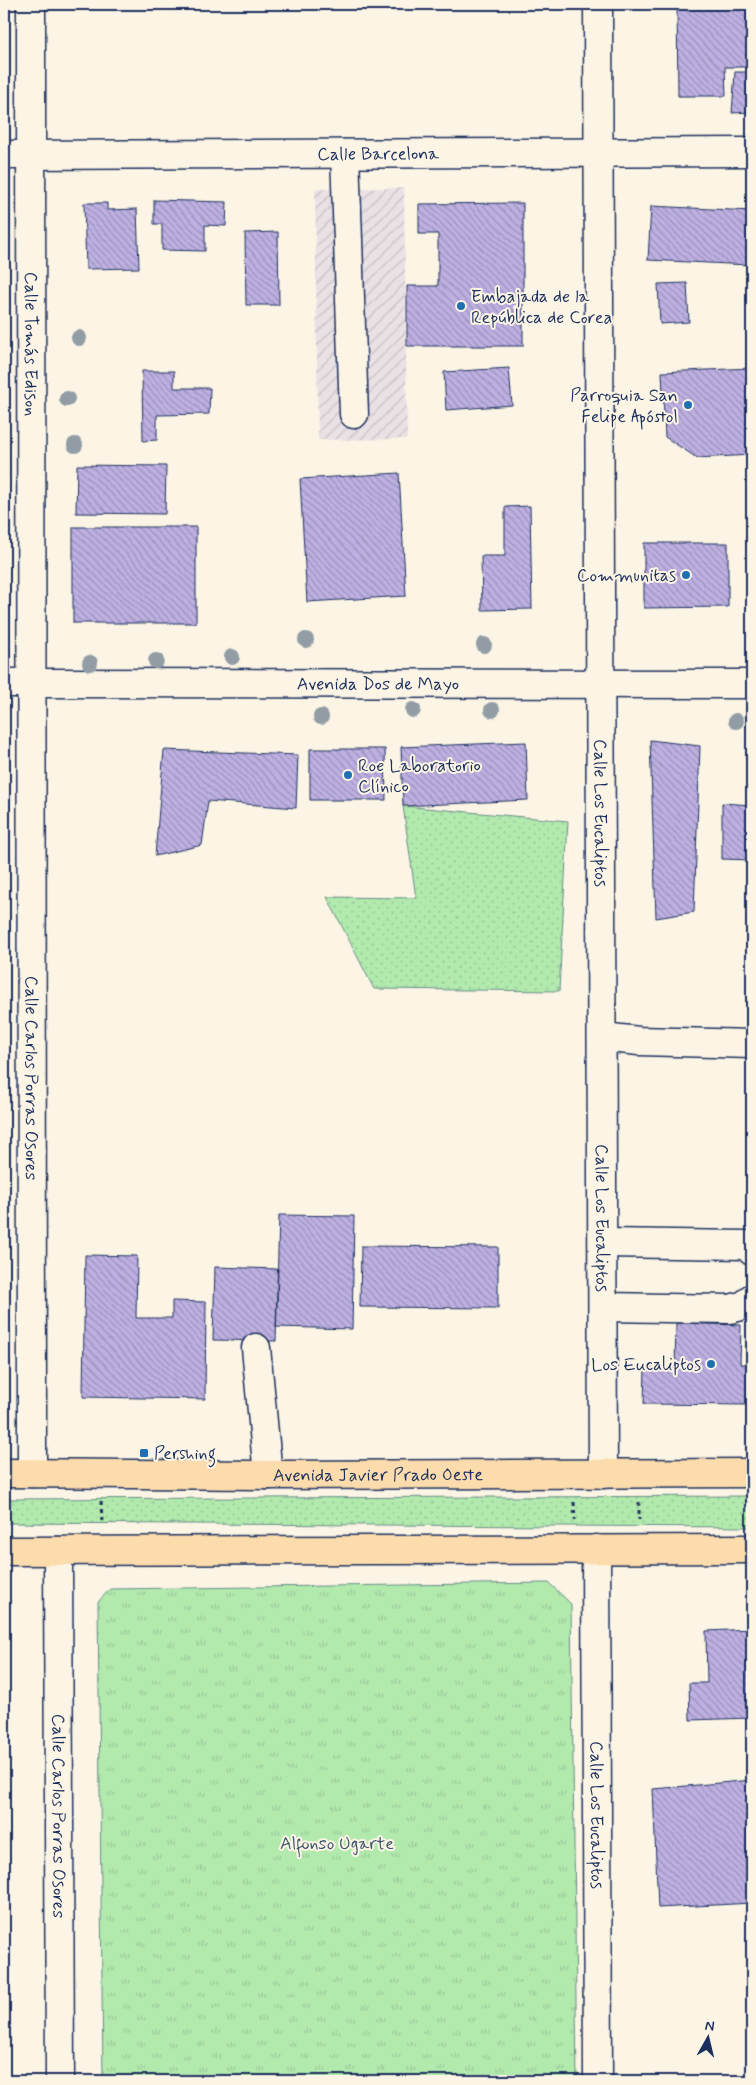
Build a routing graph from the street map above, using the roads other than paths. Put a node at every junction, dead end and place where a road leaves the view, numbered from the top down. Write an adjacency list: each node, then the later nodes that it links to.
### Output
1 (30, 4): 7 (street, Calle Tomás Edison)
2 (598, 4): 4 (street, Calle Los Eucaliptos)
3 (752, 152): 4 (street, Calle Barcelona)
4 (599, 153): 5 (street, Calle Barcelona); 10 (street, Calle Los Eucaliptos)
5 (345, 154): 7 (street, Calle Barcelona); 8 (street)
6 (4, 155): 7 (street, Calle Barcelona)
7 (31, 155): 9 (street, Calle Tomás Edison)
8 (354, 414)
9 (17, 683): 10 (street, Avenida Dos de Mayo); 19 (street, Calle Carlos Porras Osores)
10 (601, 684): 11 (street, Avenida Dos de Mayo); 12 (street, Calle Los Eucaliptos)
11 (752, 684)
12 (602, 1038): 13 (street); 14 (street, Calle Los Eucaliptos)
13 (752, 1044)
14 (603, 1243): 15 (street); 17 (street, Calle Los Eucaliptos)
15 (752, 1251)
16 (752, 1298): 17 (street)
17 (603, 1307): 21 (street, Calle Los Eucaliptos)
18 (256, 1348): 22 (street)
19 (14, 1473): 22 (main road, Avenida Javier Prado Oeste)
20 (752, 1473): 21 (main road, Avenida Javier Prado Oeste)
21 (603, 1474): 22 (main road, Avenida Javier Prado Oeste)
22 (268, 1475)
23 (585, 1549): 24 (main road); 26 (main road); 28 (street, Calle Los Eucaliptos)
24 (752, 1549)
25 (4, 1550): 26 (main road)
26 (58, 1550): 27 (street, Calle Carlos Porras Osores)
27 (60, 2081)
28 (598, 2081)

